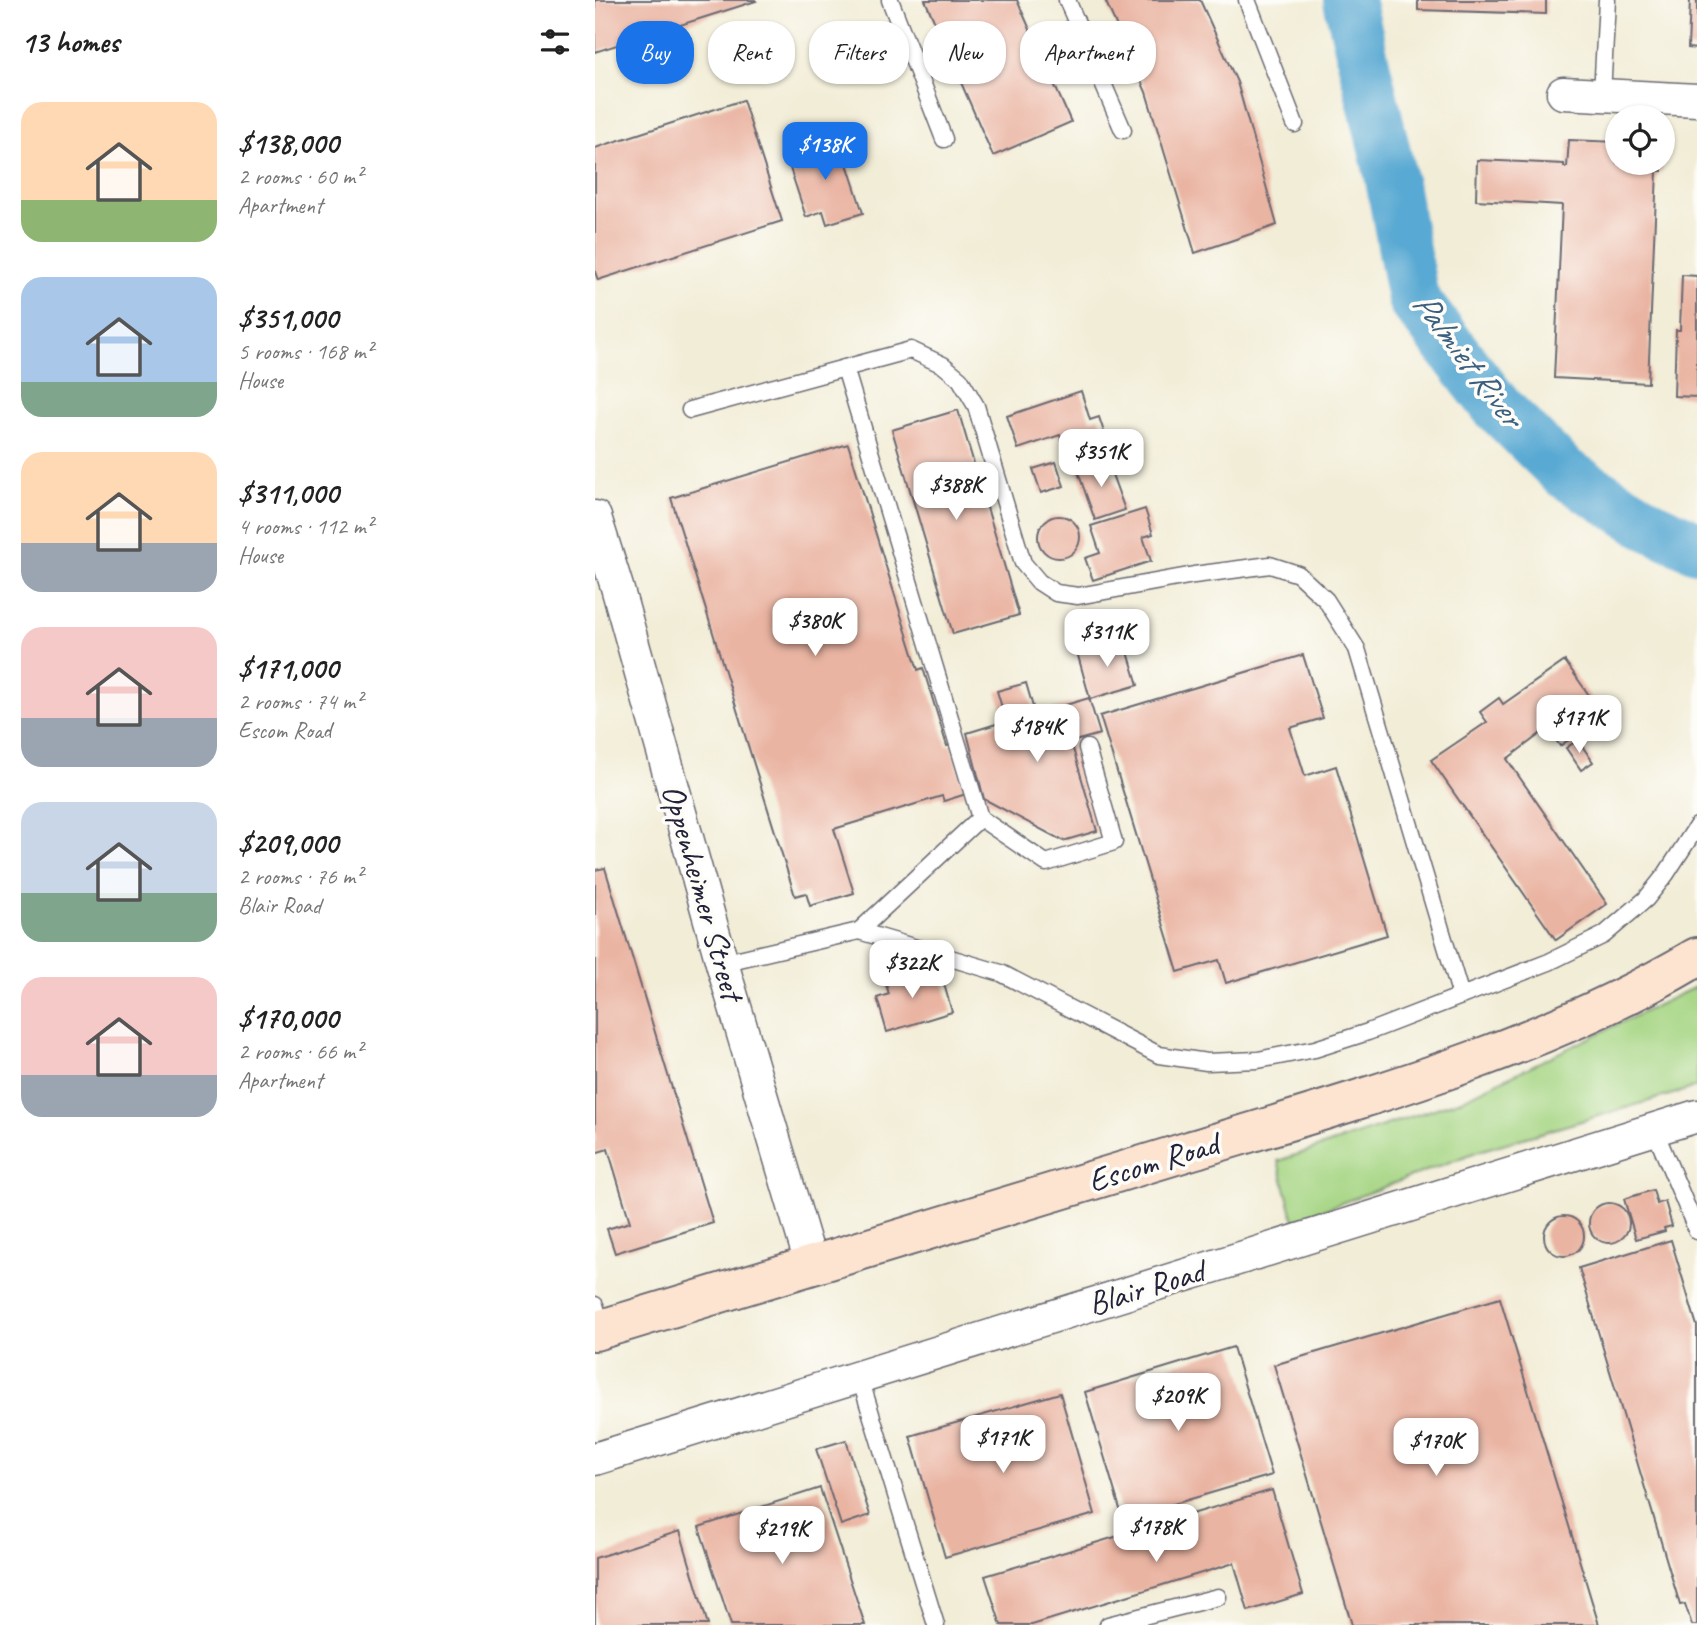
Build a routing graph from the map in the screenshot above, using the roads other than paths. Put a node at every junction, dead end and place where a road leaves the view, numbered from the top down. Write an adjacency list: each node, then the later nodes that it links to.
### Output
1 (890, 0): 10 (lane)
2 (1067, 0): 9 (lane)
3 (1247, 0): 8 (lane)
4 (1607, 0): 6 (lane)
5 (1563, 93): 6 (street)
6 (1602, 95): 7 (street)
7 (1697, 100)
8 (1295, 124)
9 (1123, 130)
10 (944, 139)
11 (845, 368): 12 (lane); 15 (lane); 20 (lane)
12 (690, 410)
13 (595, 517): 19 (street, Oppenheimer Street)
14 (1087, 748): 15 (lane)
15 (981, 818): 17 (lane)
16 (1697, 826): 20 (lane)
17 (859, 931): 19 (lane); 20 (lane)
18 (1697, 957): 24 (street, Escom Road)
19 (722, 963): 24 (street, Oppenheimer Street)
20 (1461, 996)
21 (1696, 1117): 22 (street, Blair Road)
22 (1654, 1129): 23 (lane); 26 (street, Blair Road)
23 (1697, 1231)
24 (812, 1267): 25 (street, Escom Road)
25 (598, 1321)
26 (859, 1375): 27 (street, Blair Road); 29 (lane)
27 (595, 1459)
28 (1217, 1597): 30 (lane)
29 (936, 1625)
30 (1108, 1625)

